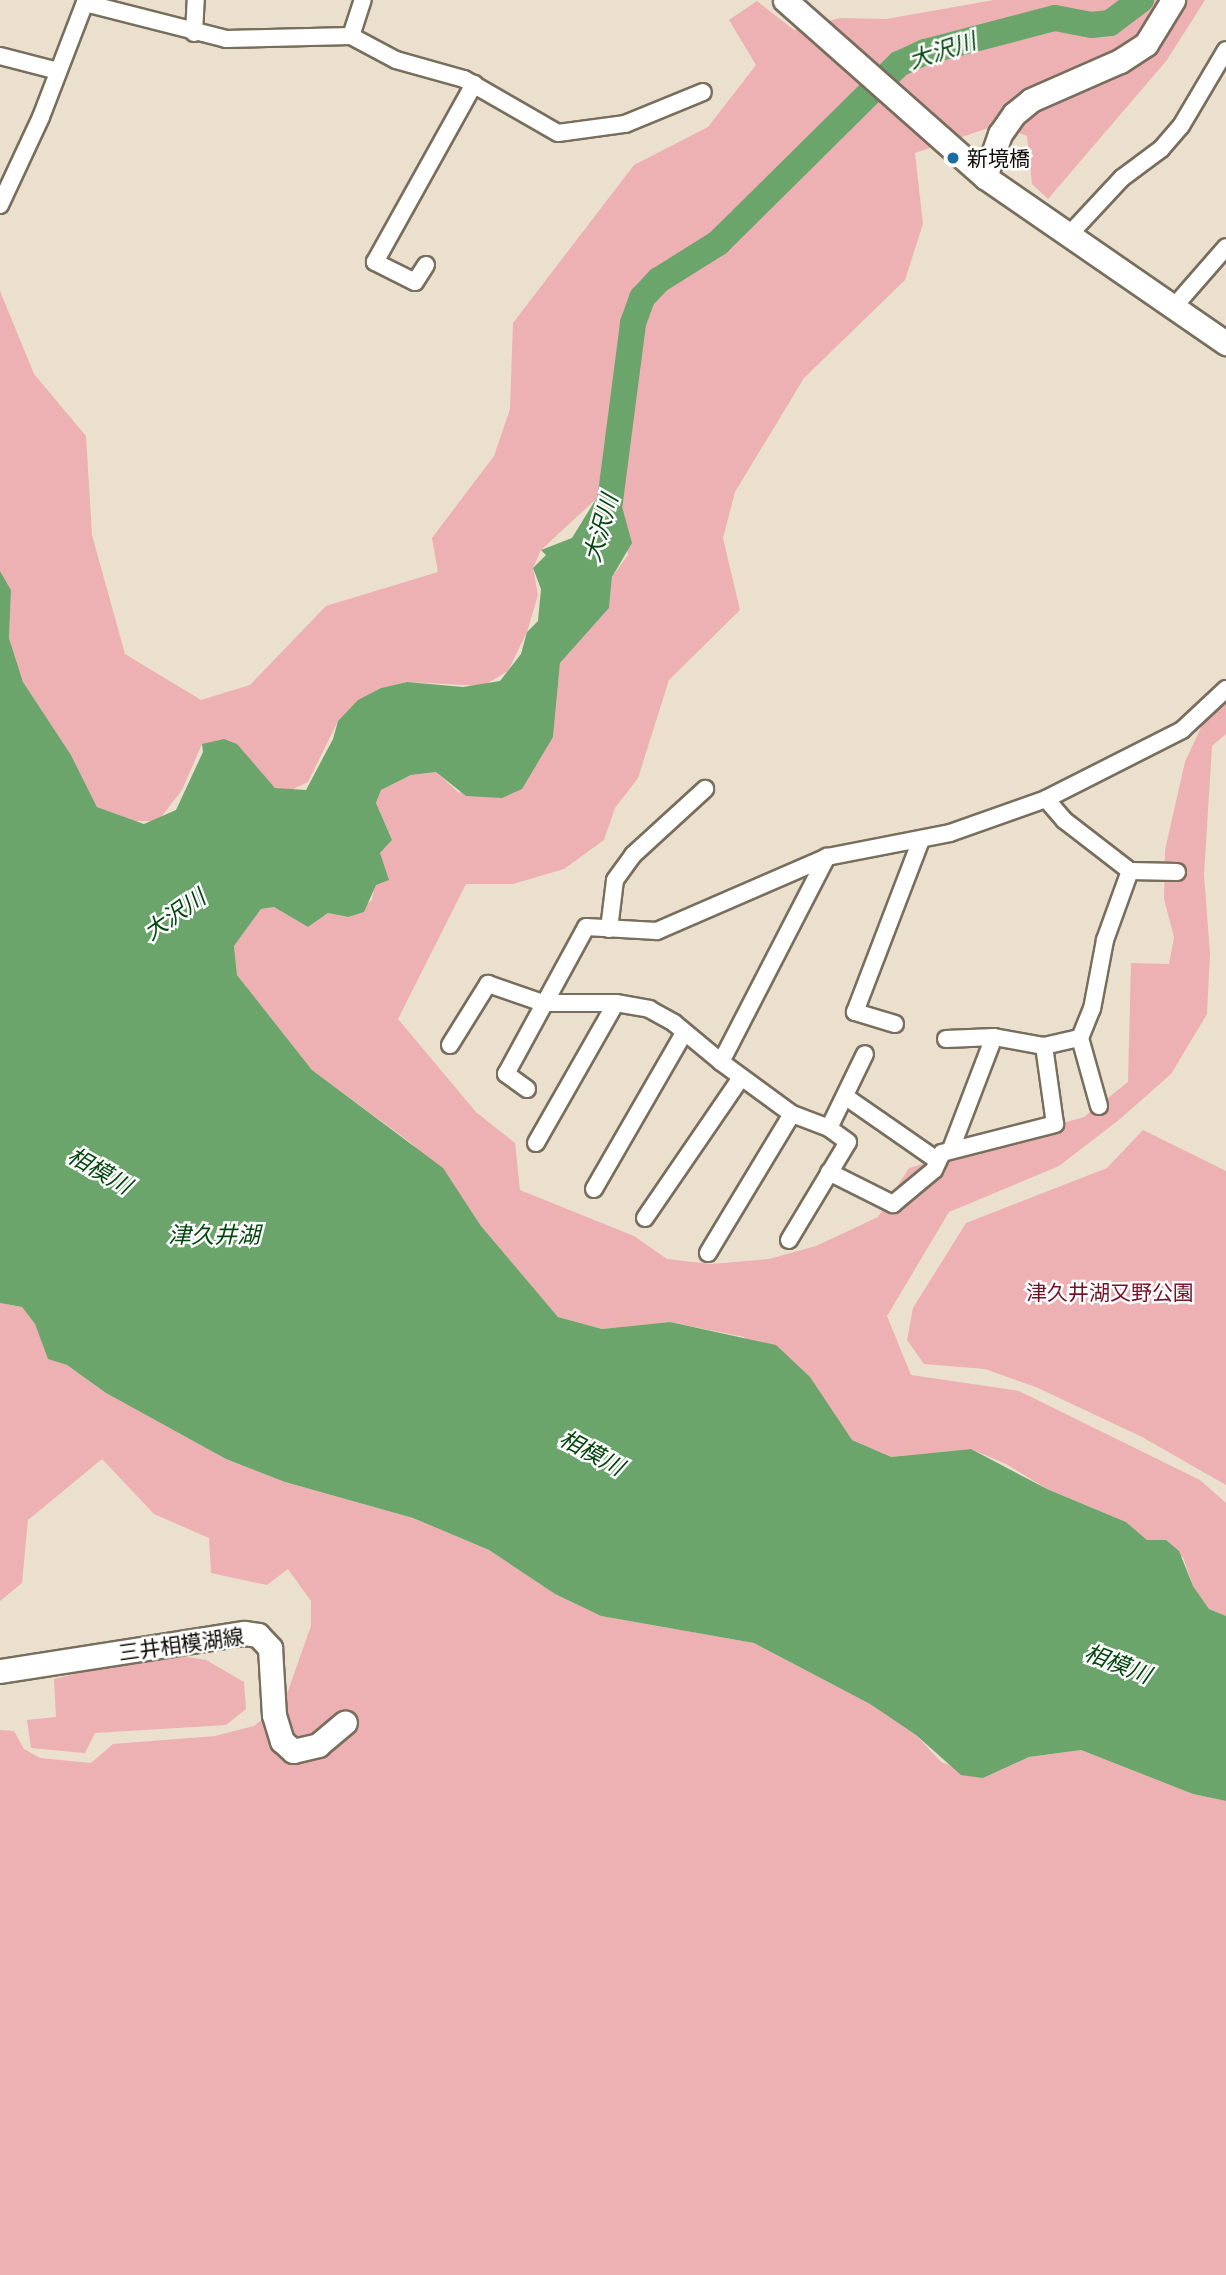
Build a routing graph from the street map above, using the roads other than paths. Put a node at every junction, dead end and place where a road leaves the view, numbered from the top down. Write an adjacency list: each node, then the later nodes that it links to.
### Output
1 (195, 0): 6 (street)
2 (363, 0): 7 (street)
3 (785, 0): 13 (street)
4 (1173, 0): 13 (street)
5 (85, 2): 6 (street); 10 (street)
6 (194, 33): 7 (street)
7 (351, 36): 11 (street)
8 (1226, 50): 15 (street)
9 (0, 56): 10 (street)
10 (58, 71): 14 (street)
11 (474, 84): 12 (street); 17 (street)
12 (703, 92)
13 (982, 175): 15 (street)
14 (0, 205)
15 (1067, 237): 18 (street)
16 (1226, 247): 18 (street)
17 (426, 265)
18 (1172, 309): 19 (street)
19 (1226, 343)
20 (1226, 689): 22 (street)
21 (705, 789): 27 (street)
22 (1046, 799): 23 (street); 25 (street)
23 (921, 840): 24 (street); 30 (street)
24 (827, 857): 27 (street); 38 (street)
25 (1130, 871): 26 (street); 33 (street)
26 (1177, 872)
27 (609, 929): 28 (street)
28 (543, 1003): 29 (street); 35 (street); 40 (street)
29 (616, 1003): 31 (street); 45 (street)
30 (895, 1024)
31 (684, 1033): 38 (street); 49 (street)
32 (994, 1037): 34 (street); 36 (street); 46 (street)
33 (1080, 1038): 36 (street); 42 (street)
34 (946, 1039)
35 (450, 1045)
36 (1044, 1046): 46 (street)
37 (865, 1054): 41 (street)
38 (721, 1062): 39 (street)
39 (740, 1080): 43 (street); 50 (street)
40 (527, 1088)
41 (846, 1097): 44 (street); 47 (street)
42 (1099, 1106)
43 (792, 1114): 44 (street); 52 (street)
44 (829, 1128): 48 (street)
45 (536, 1143)
46 (951, 1149): 47 (street)
47 (938, 1161): 48 (street)
48 (829, 1172): 51 (street)
49 (594, 1189)
50 (645, 1218)
51 (789, 1240)
52 (708, 1253)
53 (0, 1671): 54 (street, 三井相模湖線)
54 (345, 1722)

